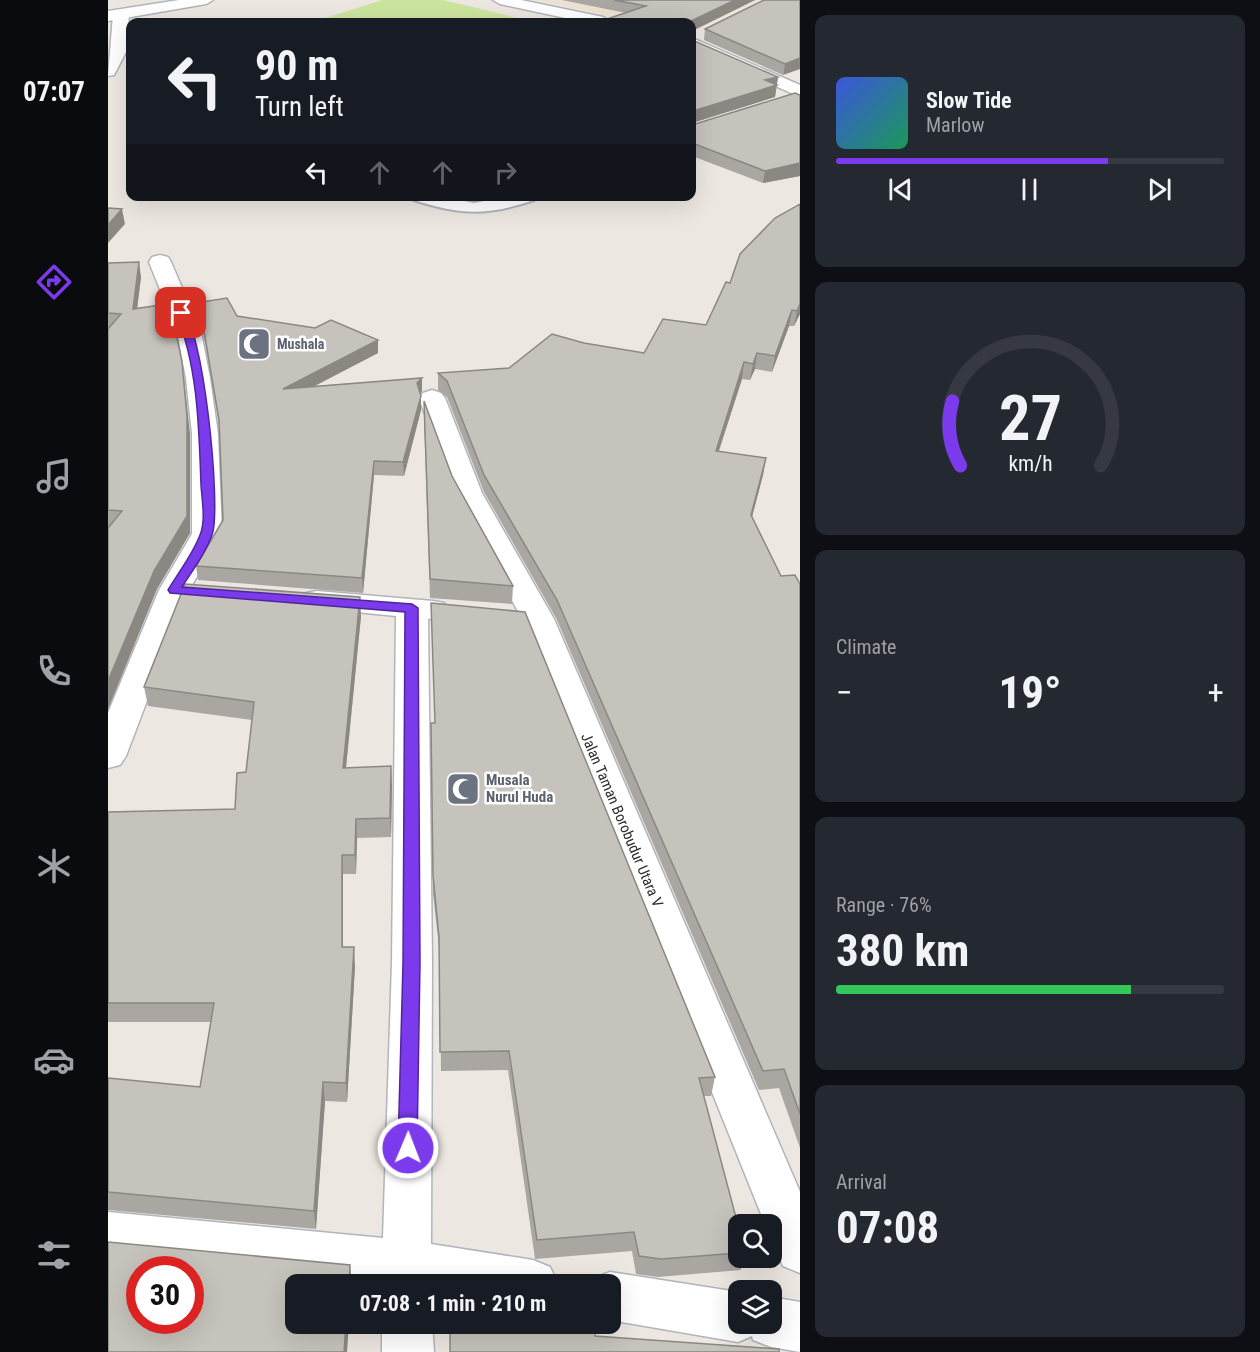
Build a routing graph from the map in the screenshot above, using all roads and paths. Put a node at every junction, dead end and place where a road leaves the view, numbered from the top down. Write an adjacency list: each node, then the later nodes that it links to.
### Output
1 (206, 0): 3 (street)
2 (500, 0): 4 (street)
3 (115, 16): 5 (street)
4 (584, 18)
5 (115, 37): 7 (street)
6 (696, 42): 8 (street)
7 (108, 71)
8 (792, 90)
9 (440, 201): 10 (lane)
10 (516, 201)
11 (160, 262): 13 (street)
12 (432, 398): 20 (street, Jalan Taman Borobudur Utara V)
13 (174, 590): 14 (street); 18 (street)
14 (208, 592)
15 (285, 597): 16 (street)
16 (412, 608): 17 (street); 21 (street)
17 (458, 612)
18 (108, 756)
19 (108, 1235): 21 (street)
20 (800, 1250)
21 (405, 1274)
22 (621, 1298): 23 (street)
23 (728, 1315)
24 (782, 1324): 25 (street)
25 (800, 1327)
26 (407, 1334): 27 (street)
27 (408, 1352)

